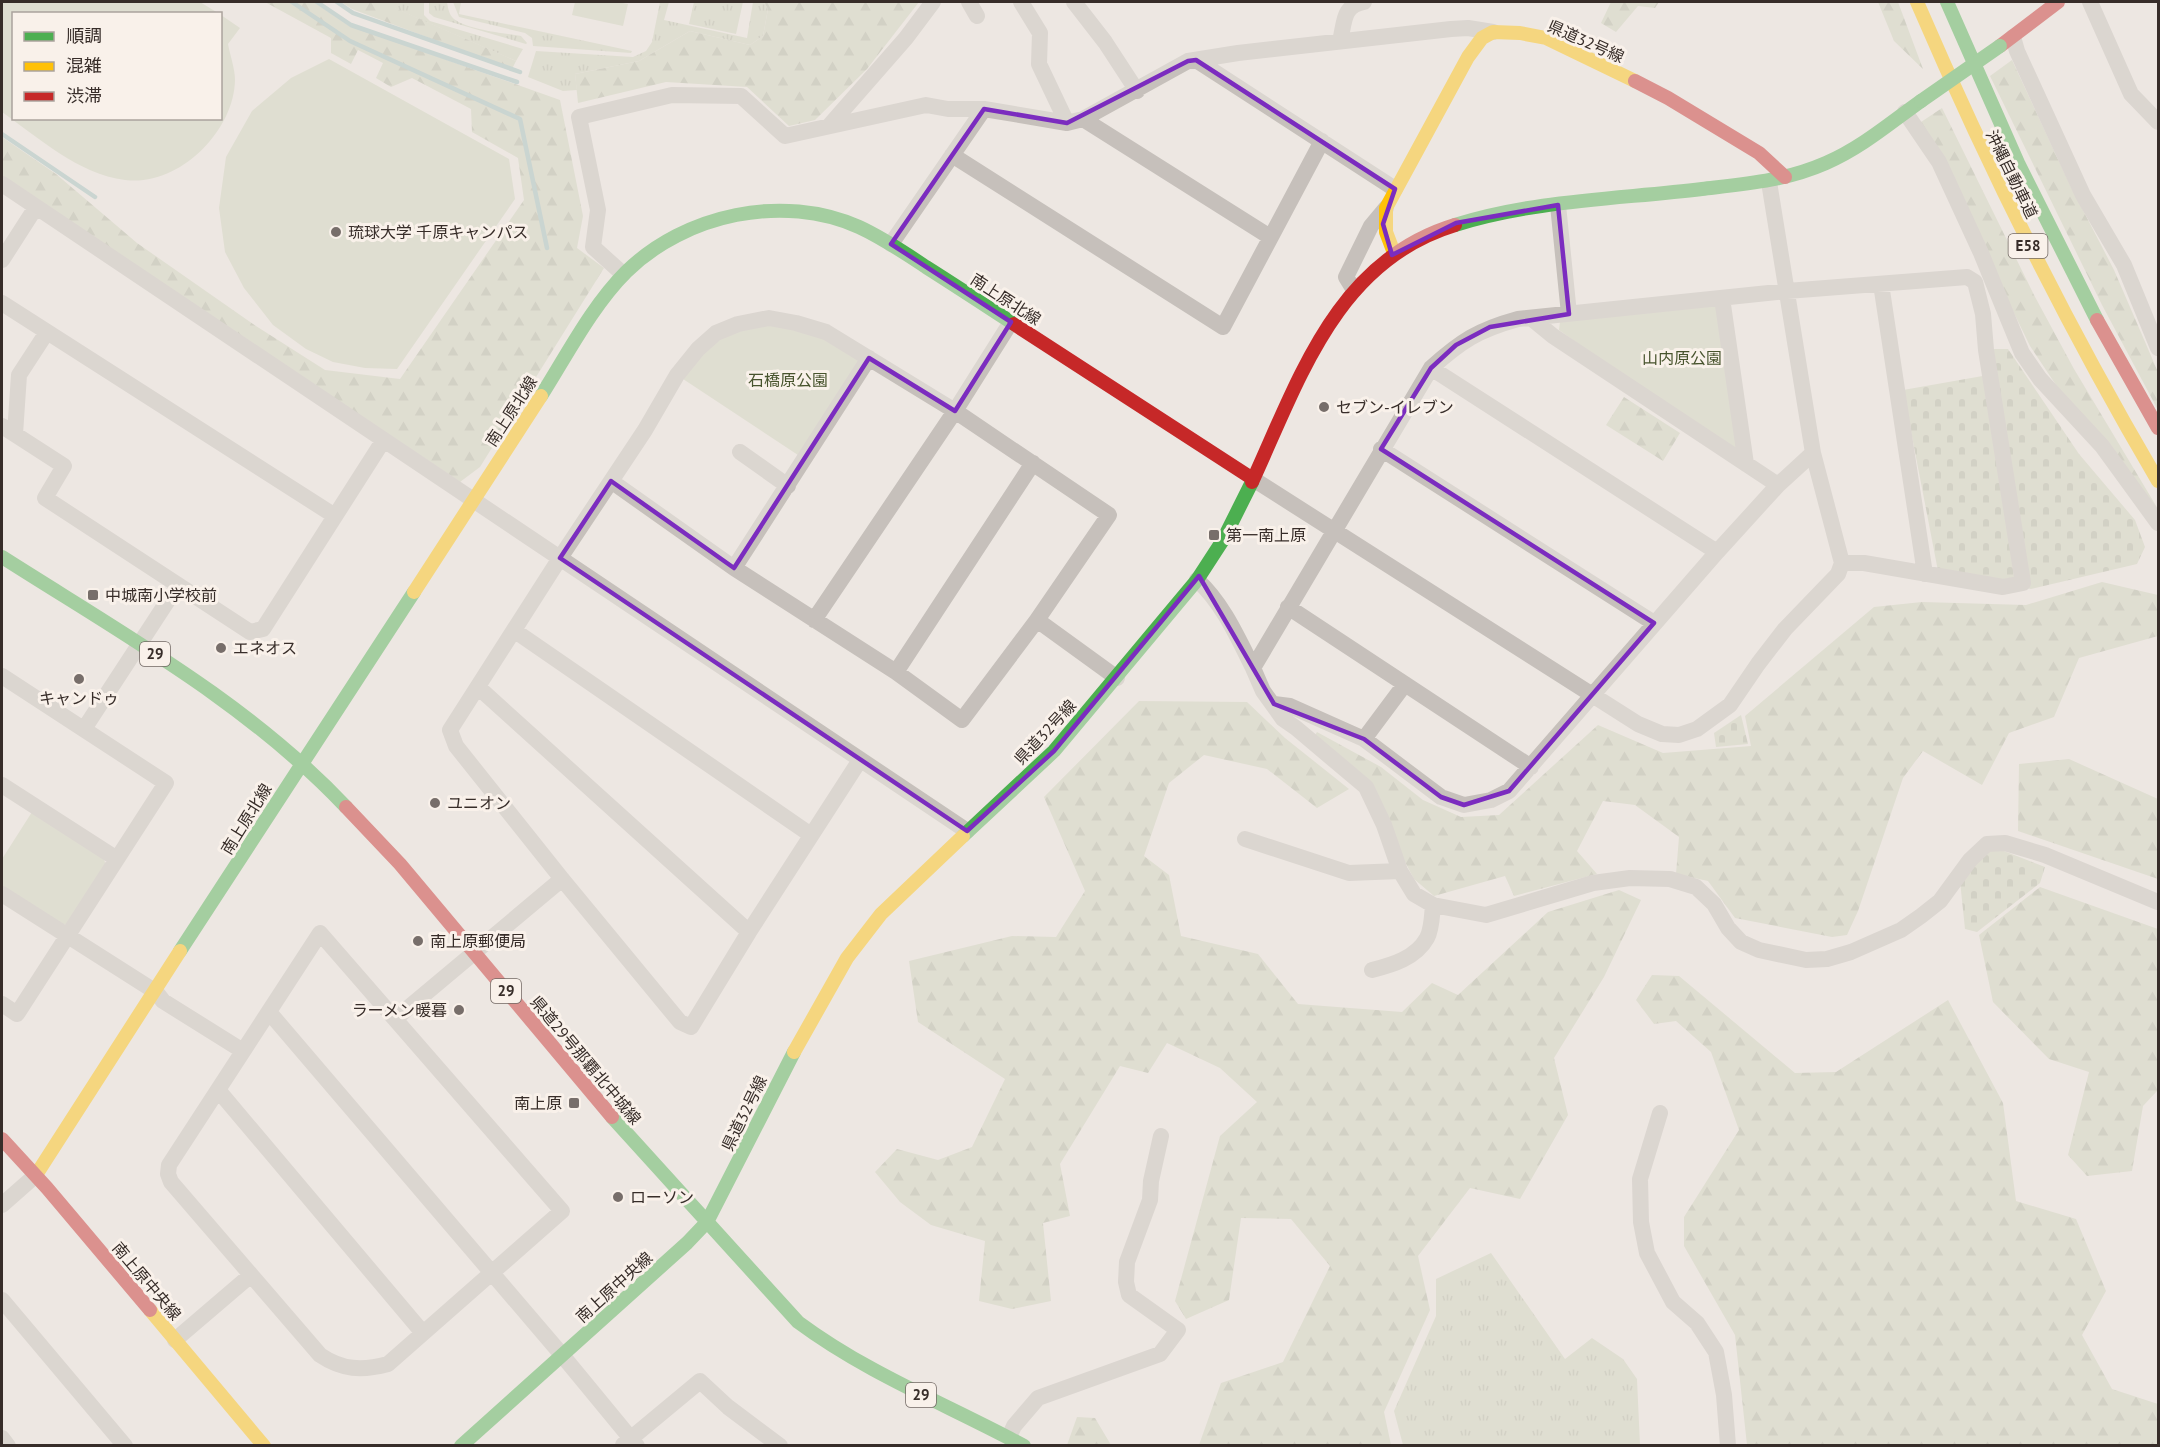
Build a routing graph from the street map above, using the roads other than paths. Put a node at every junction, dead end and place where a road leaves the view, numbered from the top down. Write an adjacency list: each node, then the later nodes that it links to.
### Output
1 (933, 2): 18 (street)
2 (1021, 2): 16 (street)
3 (1074, 2): 13 (street)
4 (1364, 2): 10 (street)
5 (1917, 2): 57 (main road, 沖縄自動車道 / E58)
6 (1947, 2): 48 (main road, 沖縄自動車道 / E58)
7 (2058, 2): 11 (main road, 県道32号線)
8 (2090, 2): 17 (street)
9 (1493, 32): 10 (street); 21 (main road, 県道32号線); 24 (main road)
10 (1340, 41): 12 (street)
11 (2007, 41): 15 (main road, 県道32号線, bridge); 44 (street)
12 (1196, 60): 13 (street); 19 (street)
13 (1137, 91): 16 (street)
14 (984, 109): 16 (street); 18 (street); 20 (street)
15 (1905, 112): 21 (main road, 県道32号線); 38 (street)
16 (1075, 121): 28 (street)
17 (2158, 122)
18 (829, 126): 32 (street)
19 (1322, 141): 24 (street); 28 (street)
20 (952, 155): 28 (street); 29 (street)
21 (1785, 177): 22 (main road, 県道32号線)
22 (1768, 182): 25 (main road, 県道32号線); 35 (street)
23 (2, 184): 26 (street)
24 (1395, 189): 27 (main road)
25 (1558, 205): 30 (main road, 県道32号線); 39 (street)
26 (36, 207): 31 (street); 50 (street)
27 (1386, 208): 30 (main road); 34 (street)
28 (1270, 237)
29 (891, 244): 32 (main road, 南上原北線); 42 (main road, 南上原北線)
30 (1394, 254): 34 (main road, 県道32号線)
31 (2, 261)
32 (623, 274): 61 (main road, 南上原北線)
33 (1881, 284): 35 (street); 40 (street); 70 (street)
34 (1354, 290): 56 (main road, 県道32号線)
35 (1786, 291): 36 (street); 53 (street)
36 (1722, 298): 39 (street); 55 (street)
37 (2, 303): 43 (street)
38 (2003, 309): 40 (street); 63 (street)
39 (1569, 314): 41 (street)
40 (1983, 314): 70 (street)
41 (1531, 318): 46 (street); 55 (street)
42 (1011, 322): 47 (street); 56 (main road, 南上原北線)
43 (47, 332): 49 (street); 62 (street)
44 (2158, 348)
45 (868, 358): 47 (street); 58 (street); 60 (street)
46 (1431, 368): 51 (street); 65 (street)
47 (955, 411): 54 (street); 74 (street)
48 (2158, 428)
49 (8, 430): 72 (street)
50 (383, 441): 61 (street); 62 (street)
51 (1381, 449): 64 (street); 76 (street)
52 (740, 452): 60 (street)
53 (1813, 453): 59 (street); 68 (street)
54 (1033, 463): 75 (street); 80 (street)
55 (1746, 464): 59 (street)
56 (1253, 479): 64 (street); 71 (main road, 県道32号線)
57 (2158, 481)
58 (611, 482): 67 (street); 69 (street)
59 (1778, 485): 65 (street)
60 (788, 486): 69 (street)
61 (473, 501): 67 (street); 90 (main road, 南上原北線)
62 (335, 516): 72 (street)
63 (2158, 523)
64 (1333, 531): 73 (street); 85 (street)
65 (1717, 552): 76 (street)
66 (2, 557): 78 (main road, 県道29号那覇北中城線 / 29)
67 (560, 558): 77 (street); 89 (street)
68 (1842, 563): 70 (street); 85 (street)
69 (734, 568): 74 (street)
70 (1925, 574)
71 (1197, 580): 79 (street); 82 (main road, 県道32号線)
72 (178, 585): 78 (street)
73 (1288, 607): 79 (street); 83 (street)
74 (814, 620): 80 (street)
75 (1036, 620): 80 (street); 82 (street)
76 (1654, 623): 85 (street)
77 (515, 631): 84 (street); 94 (street)
78 (140, 645): 87 (street); 90 (main road, 県道29号那覇北中城線 / 29)
79 (1253, 668): 86 (street)
80 (896, 672)
81 (2, 676): 87 (street)
82 (1117, 678): 93 (main road, 県道32号線)
83 (1405, 684): 88 (street); 91 (street)
84 (479, 688): 98 (street); 102 (street)
85 (1594, 696): 91 (street)
86 (1274, 704): 88 (street); 97 (street)
87 (84, 729): 96 (street)
88 (1364, 739): 91 (street)
89 (860, 760): 93 (street); 94 (street)
90 (302, 762): 104 (main road, 県道29号那覇北中城線 / 29); 106 (main road, 南上原北線)
91 (1531, 766)
92 (2, 785): 96 (street)
93 (967, 831): 117 (main road, 県道32号線)
94 (812, 835): 102 (street)
95 (1245, 839): 97 (street)
96 (117, 859): 103 (street)
97 (1400, 871): 101 (street)
98 (562, 879): 102 (street); 104 (street)
99 (2, 894): 103 (street)
100 (2158, 902): 101 (street)
101 (1433, 905): 105 (street)
102 (749, 932)
103 (68, 936): 106 (street); 107 (street)
104 (474, 952): 109 (street); 117 (main road, 県道29号那覇北中城線 / 29)
105 (1372, 970)
106 (156, 992): 110 (street); 115 (main road, 南上原北線)
107 (2, 1004)
108 (268, 1012): 109 (street); 110 (street); 118 (street)
109 (395, 1019): 118 (street)
110 (243, 1051): 111 (street)
111 (218, 1090): 119 (street); 122 (street)
112 (1660, 1113): 134 (street)
113 (1161, 1136): 126 (street)
114 (2, 1139): 115 (main road, 南上原中央線)
115 (36, 1175): 116 (street); 123 (main road, 南上原中央線)
116 (2, 1204)
117 (707, 1222): 124 (main road, 南上原中央線); 126 (main road, 県道29号那覇北中城線 / 29)
118 (492, 1272): 122 (street); 124 (street)
119 (251, 1275): 122 (street); 123 (street)
120 (2, 1300): 121 (street)
121 (8, 1320): 130 (street)
122 (423, 1333)
123 (175, 1340): 128 (main road, 南上原中央線)
124 (562, 1355): 127 (street); 131 (main road, 南上原中央線)
125 (2, 1437): 129 (street)
126 (1009, 1437): 133 (main road, 県道29号那覇北中城線 / 29)
127 (630, 1443): 132 (street)
128 (261, 1445)
129 (8, 1446)
130 (125, 1446)
131 (461, 1446)
132 (780, 1446)
133 (1024, 1446)
134 (1728, 1446)

